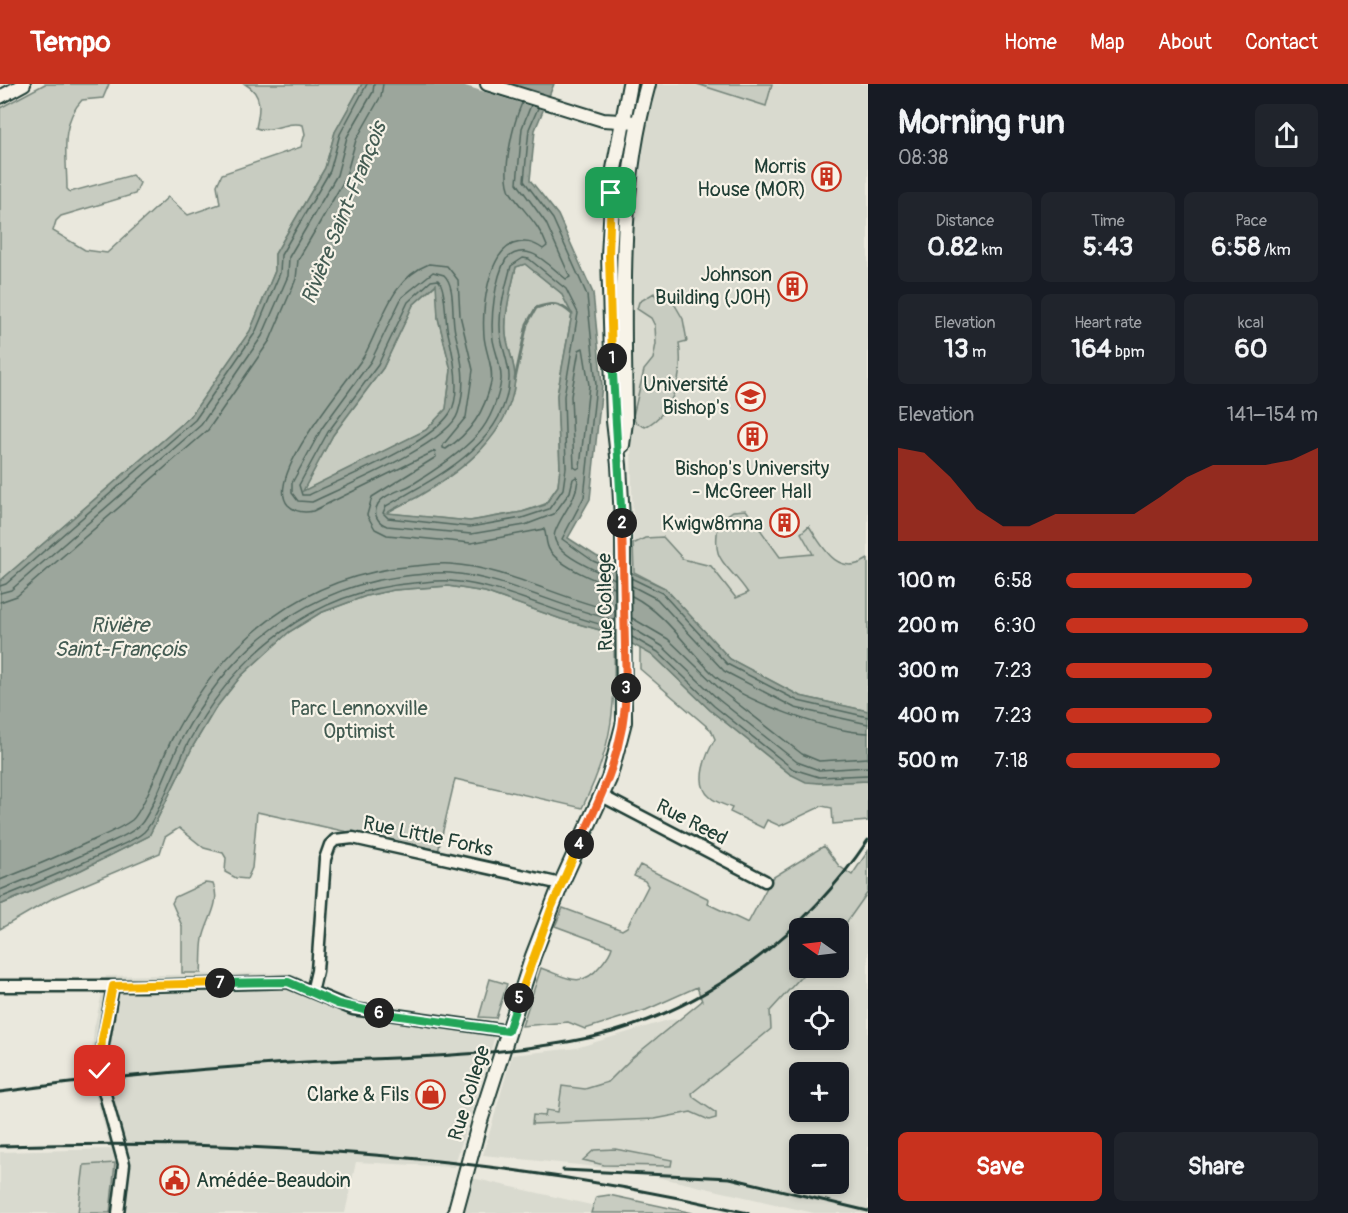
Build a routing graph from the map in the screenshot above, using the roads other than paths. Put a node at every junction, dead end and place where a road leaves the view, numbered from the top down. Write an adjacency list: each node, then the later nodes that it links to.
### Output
1 (24, 84): 5 (street)
2 (487, 84): 7 (street)
3 (630, 84): 7 (main road, Rue College)
4 (648, 84): 6 (main road, Rue College)
5 (0, 97)
6 (638, 122): 7 (street); 8 (main road, Rue College)
7 (621, 123): 8 (main road, Rue College)
8 (620, 465): 9 (main road, Rue College)
9 (602, 796): 10 (street, Rue Reed); 11 (main road, Rue College)
10 (765, 881)
11 (561, 884): 14 (street, Rue Little Forks); 15 (main road, Rue College)
12 (0, 986): 13 (street)
13 (113, 986): 14 (street); 16 (street)
14 (312, 992): 15 (street)
15 (508, 1031): 17 (main road, Rue College)
16 (118, 1213)
17 (455, 1213)

